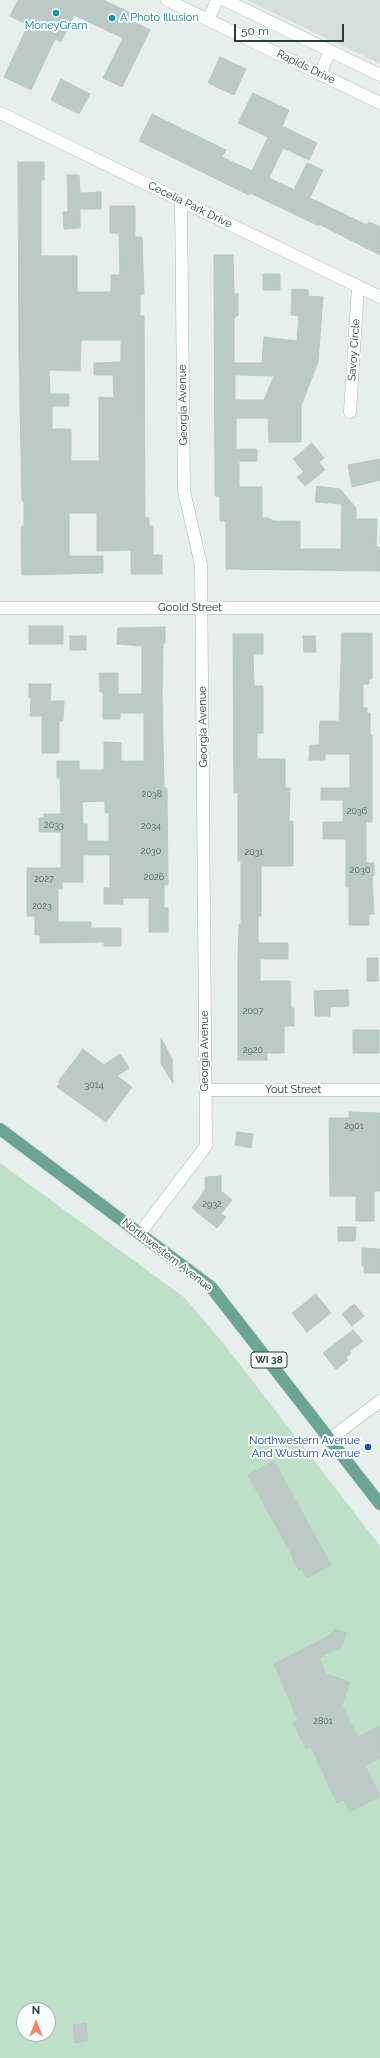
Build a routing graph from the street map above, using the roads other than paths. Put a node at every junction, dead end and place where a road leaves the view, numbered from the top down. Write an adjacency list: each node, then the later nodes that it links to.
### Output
1 (167, 0): 4 (street, Rapids Drive)
2 (217, 0): 4 (street)
3 (225, 0): 5 (street)
4 (208, 20): 6 (street, Rapids Drive)
5 (330, 51): 6 (street); 7 (street)
6 (320, 74): 8 (street, Rapids Drive)
7 (380, 75)
8 (380, 103)
9 (0, 113): 10 (street, Cecelia Park Drive)
10 (181, 200): 11 (street, Cecelia Park Drive); 15 (street, Georgia Avenue)
11 (358, 287): 12 (street, Cecelia Park Drive); 13 (street, Savoy Circle)
12 (380, 297)
13 (350, 412)
14 (0, 608): 15 (street, Goold Street)
15 (202, 608): 16 (street, Goold Street); 17 (street, Georgia Avenue)
16 (380, 608)
17 (206, 1090): 18 (street, Yout Street); 20 (street, Georgia Avenue)
18 (380, 1090)
19 (0, 1129): 20 (main road, Northwestern Avenue / WI 38)
20 (140, 1233): 22 (main road, Northwestern Avenue / WI 38)
21 (380, 1401): 22 (street)
22 (330, 1439): 23 (main road, Northwestern Avenue / WI 38)
23 (380, 1504)

